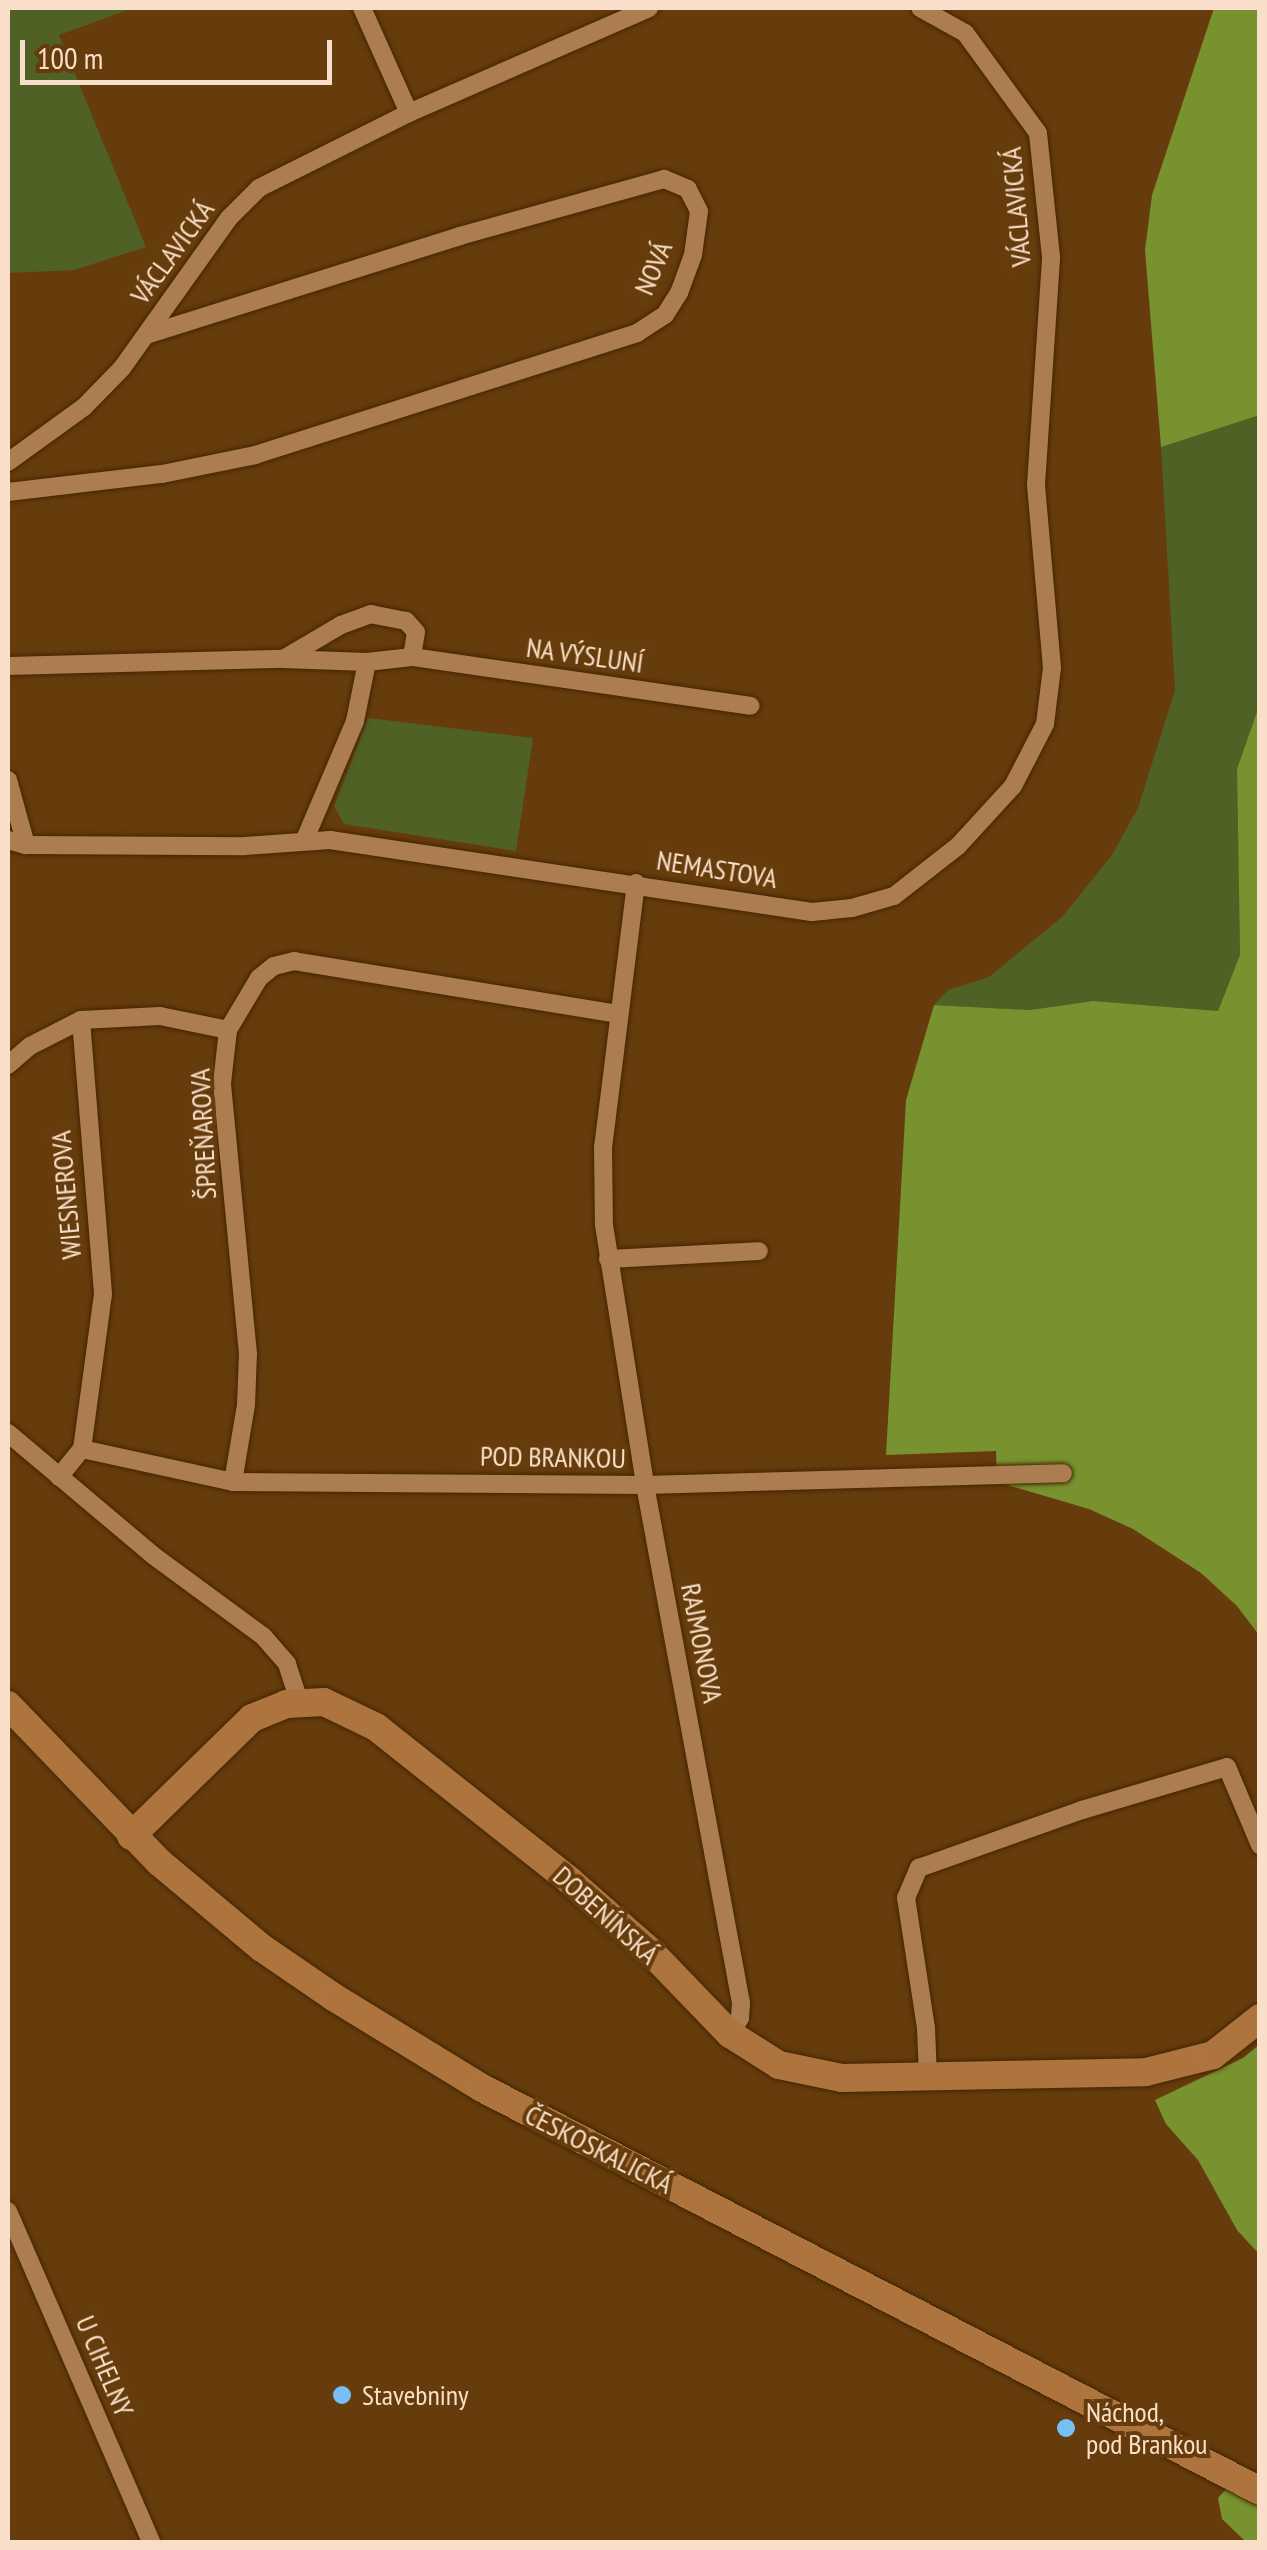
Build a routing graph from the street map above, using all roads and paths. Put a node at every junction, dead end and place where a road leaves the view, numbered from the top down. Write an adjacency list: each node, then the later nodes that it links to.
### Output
1 (362, 8): 4 (street)
2 (649, 8): 4 (street, VÁCLAVICKÁ)
3 (930, 10): 6 (street, VÁCLAVICKÁ)
4 (409, 113): 5 (street, VÁCLAVICKÁ)
5 (146, 335): 7 (street, VÁCLAVICKÁ); 8 (street, NOVÁ)
6 (1038, 432): 17 (street, NEMASTOVA)
7 (8, 462)
8 (8, 492)
9 (412, 657): 10 (street, NA VÝSLUNÍ); 11 (street, NA VÝSLUNÍ); 13 (street, NA VÝSLUNÍ)
10 (283, 659): 11 (street, NA VÝSLUNÍ); 12 (street, NA VÝSLUNÍ)
11 (368, 662): 15 (street)
12 (8, 666)
13 (750, 706)
14 (8, 780): 16 (street)
15 (304, 839): 16 (street, NEMASTOVA); 17 (street, NEMASTOVA)
16 (17, 842)
17 (636, 884): 18 (street, RAJMONOVA)
18 (618, 1014): 20 (street, ŠPREŇAROVA); 23 (street, RAJMONOVA)
19 (81, 1020): 20 (street); 21 (street); 25 (street, WIESNEROVA)
20 (228, 1030): 28 (street, ŠPREŇAROVA)
21 (8, 1065)
22 (760, 1252): 23 (street)
23 (608, 1258): 29 (street, RAJMONOVA)
24 (8, 1433): 27 (street)
25 (82, 1449): 27 (street); 28 (street, POD BRANKOU)
26 (1063, 1473): 29 (street, POD BRANKOU)
27 (59, 1477): 30 (street)
28 (233, 1482): 29 (street, POD BRANKOU)
29 (645, 1485): 35 (street, RAJMONOVA)
30 (299, 1702): 32 (main road); 35 (main road, DOBENÍNSKÁ)
31 (8, 1705): 32 (main road, ČESKOSKALICKÁ)
32 (132, 1836): 38 (main road, ČESKOSKALICKÁ)
33 (1260, 1845): 36 (street)
34 (1260, 2018): 36 (main road, DOBENÍNSKÁ)
35 (730, 2034): 36 (main road, DOBENÍNSKÁ)
36 (928, 2078)
37 (8, 2211): 39 (street, U CIHELNY)
38 (1260, 2492)
39 (151, 2542)

